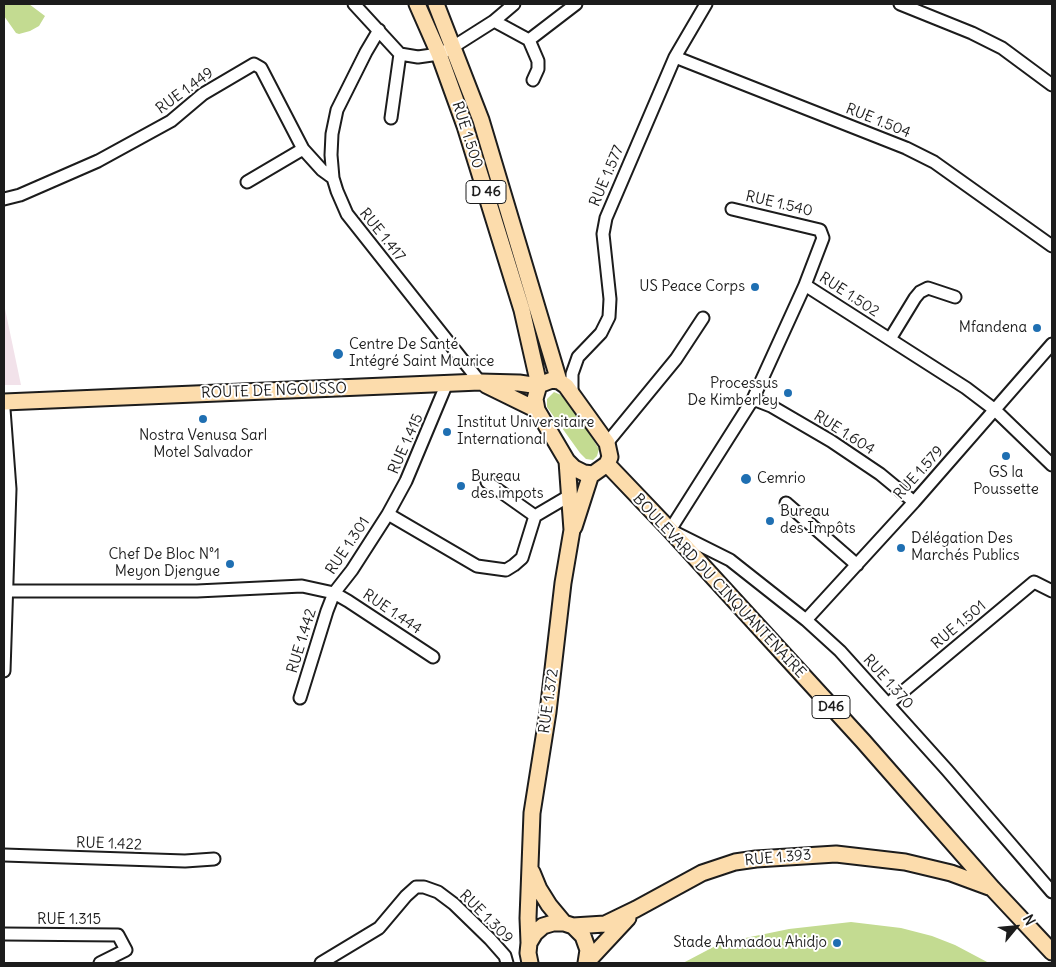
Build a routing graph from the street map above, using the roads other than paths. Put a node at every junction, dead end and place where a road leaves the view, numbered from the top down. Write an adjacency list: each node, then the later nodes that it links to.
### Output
1 (354, 4): 9 (street)
2 (417, 4): 13 (main road, RUE 1.500 / D 46)
3 (436, 4): 11 (main road, RUE 1.500)
4 (514, 4): 8 (street)
5 (576, 4): 10 (street)
6 (706, 4): 14 (street, RUE 1.577)
7 (900, 4): 16 (street)
8 (494, 22): 10 (street); 11 (street)
9 (379, 30): 12 (street); 19 (street, RUE 1.417)
10 (529, 40): 15 (street)
11 (453, 47): 13 (street); 29 (main road, RUE 1.500)
12 (400, 54): 13 (street); 17 (street)
13 (439, 54): 32 (main road, RUE 1.500 / D 46)
14 (675, 57): 23 (street, RUE 1.504); 33 (street, RUE 1.577)
15 (533, 80)
16 (1052, 85)
17 (391, 118)
18 (303, 150): 19 (street, RUE 1.449); 20 (street); 21 (street, RUE 1.449)
19 (333, 178): 30 (street, RUE 1.417)
20 (247, 182)
21 (4, 199)
22 (732, 209): 24 (street, RUE 1.540)
23 (1052, 246)
24 (805, 285): 27 (street, RUE 1.502); 34 (street, RUE 1.502)
25 (955, 296): 27 (street)
26 (703, 318): 39 (street)
27 (890, 339): 38 (street, RUE 1.502)
28 (1052, 344): 38 (street, RUE 1.579)
29 (559, 381): 32 (main road); 33 (main road)
30 (480, 382): 31 (main road, ROUTE DE NGOUSSO); 32 (main road); 37 (main road, ROUTE DE NGOUSSO)
31 (447, 383): 35 (main road, ROUTE DE NGOUSSO); 48 (street, RUE 1.415)
32 (539, 385): 37 (main road, RUE 1.500)
33 (572, 393): 39 (main road)
34 (753, 399): 46 (street, RUE 1.604); 51 (street, RUE 1.502)
35 (4, 402)
36 (4, 409): 54 (street)
37 (537, 410): 40 (main road)
38 (995, 410): 42 (street, RUE 1.502); 46 (street, RUE 1.579)
39 (607, 443): 41 (main road)
40 (567, 461): 43 (main road); 45 (main road, RUE 1.372)
41 (607, 464): 43 (main road); 51 (main road, BOULEVARD DU CINQUANTENAIRE / D46)
42 (1052, 465)
43 (592, 474): 50 (main road)
44 (487, 482): 49 (street)
45 (569, 496): 49 (street); 50 (main road, RUE 1.372)
46 (914, 502): 52 (street, RUE 1.579)
47 (786, 503): 52 (street)
48 (388, 514): 49 (street, RUE 1.301); 55 (street, RUE 1.301)
49 (534, 516)
50 (572, 530): 63 (main road, RUE 1.372)
51 (670, 530): 56 (street, RUE 1.370); 64 (main road, BOULEVARD DU CINQUANTENAIRE / D46)
52 (857, 565): 56 (street, RUE 1.579)
53 (1052, 591): 60 (street, RUE 1.501)
54 (7, 592): 55 (street, RUE 1.301); 58 (street)
55 (334, 593): 57 (street, RUE 1.444); 59 (street, RUE 1.442)
56 (806, 620): 60 (street, RUE 1.370)
57 (433, 657)
58 (4, 671)
59 (300, 698)
60 (888, 704): 65 (street, RUE 1.370)
61 (4, 855): 62 (street, RUE 1.422)
62 (214, 859)
63 (530, 866): 67 (main road); 69 (main road, RUE 1.372)
64 (993, 889): 66 (main road, RUE 1.393); 70 (main road, BOULEVARD DU CINQUANTENAIRE / D46)
65 (1052, 892)
66 (636, 909): 67 (main road, RUE 1.393); 75 (main road)
67 (568, 925): 69 (main road, RUE 1.393); 75 (main road)
68 (4, 934): 71 (street, RUE 1.315)
69 (529, 942): 74 (main road, RUE 1.372)
70 (1052, 952)
71 (100, 963)
72 (320, 963): 73 (street, RUE 1.309)
73 (507, 963)
74 (530, 963)
75 (586, 963)

